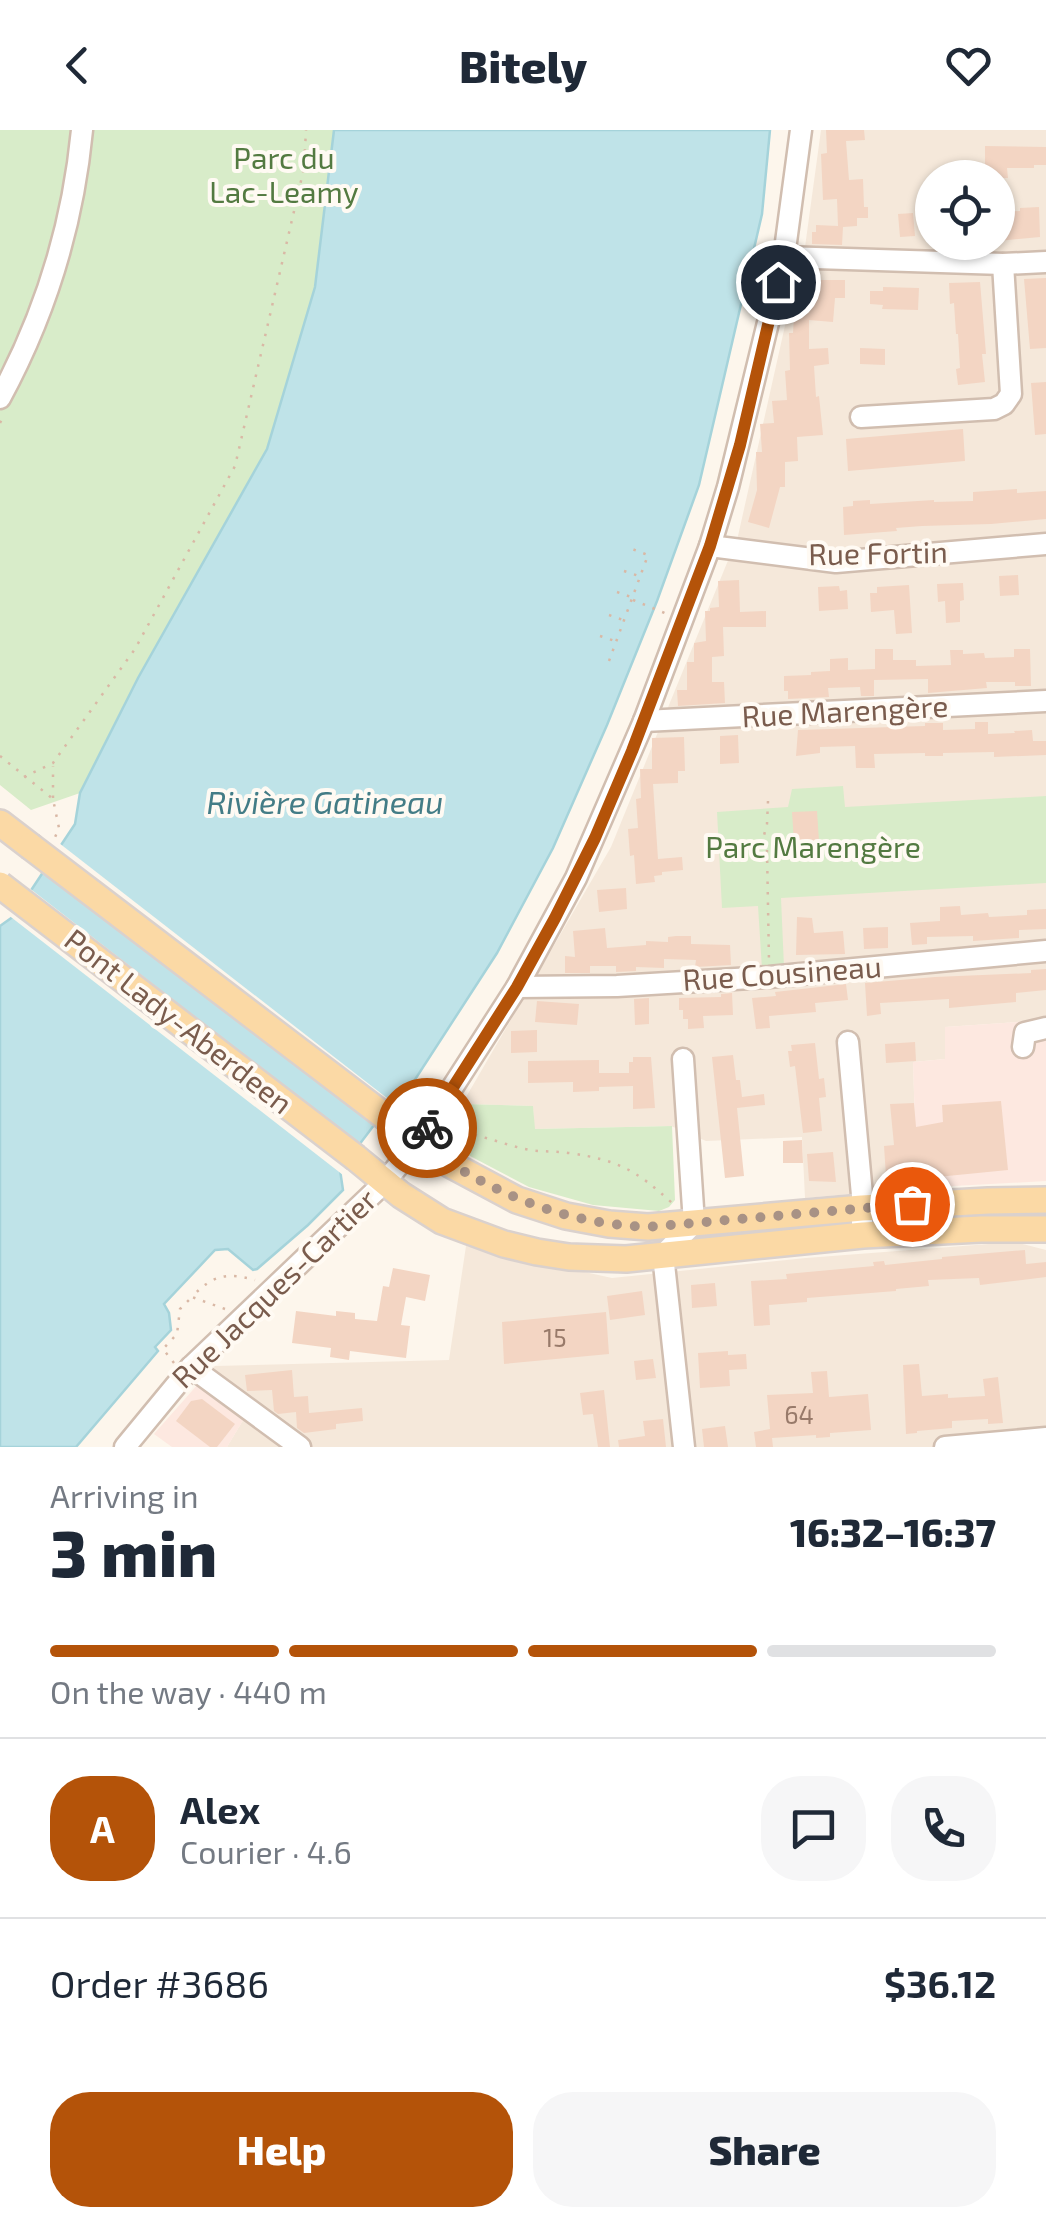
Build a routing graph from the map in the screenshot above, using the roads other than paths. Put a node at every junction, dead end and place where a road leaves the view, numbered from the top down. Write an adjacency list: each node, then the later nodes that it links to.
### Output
1 (82, 130): 6 (street)
2 (801, 130): 3 (street, Rue Jacques-Cartier)
3 (784, 257): 5 (street); 9 (street, Rue Jacques-Cartier)
4 (1046, 262): 5 (street)
5 (1003, 264): 7 (street)
6 (0, 398)
7 (861, 417)
8 (1046, 544): 9 (street, Rue Fortin)
9 (710, 546): 11 (street, Rue Jacques-Cartier)
10 (1046, 701): 11 (street, Rue Marengère)
11 (644, 722): 15 (street, Rue Jacques-Cartier)
12 (0, 823): 20 (main road, Pont Lady-Aberdeen, bridge)
13 (0, 885): 21 (main road, Pont Lady-Aberdeen, bridge)
14 (1046, 951): 15 (street, Rue Cousineau)
15 (517, 987): 20 (street, Rue Jacques-Cartier)
16 (1046, 1028): 18 (street)
17 (848, 1042): 23 (street)
18 (1023, 1047)
19 (683, 1059): 24 (street)
20 (418, 1141): 21 (street, Rue Jacques-Cartier); 24 (main road, Pont Lady-Aberdeen)
21 (385, 1182): 29 (main road, Pont Lady-Aberdeen); 30 (street, Rue Jacques-Cartier)
22 (1046, 1200): 23 (main road, Pont Lady-Aberdeen)
23 (862, 1208): 24 (main road, Pont Lady-Aberdeen); 27 (street)
24 (687, 1217): 29 (street)
25 (981, 1229): 26 (main road); 27 (main road, Pont Lady-Aberdeen); 28 (main road)
26 (1046, 1229)
27 (862, 1235): 29 (main road, Pont Lady-Aberdeen)
28 (1046, 1240)
29 (663, 1255): 34 (street)
30 (192, 1368): 32 (street, Rue Jacques-Cartier); 33 (street)
31 (1046, 1438): 35 (street)
32 (126, 1447)
33 (300, 1447)
34 (684, 1447)
35 (945, 1447)

